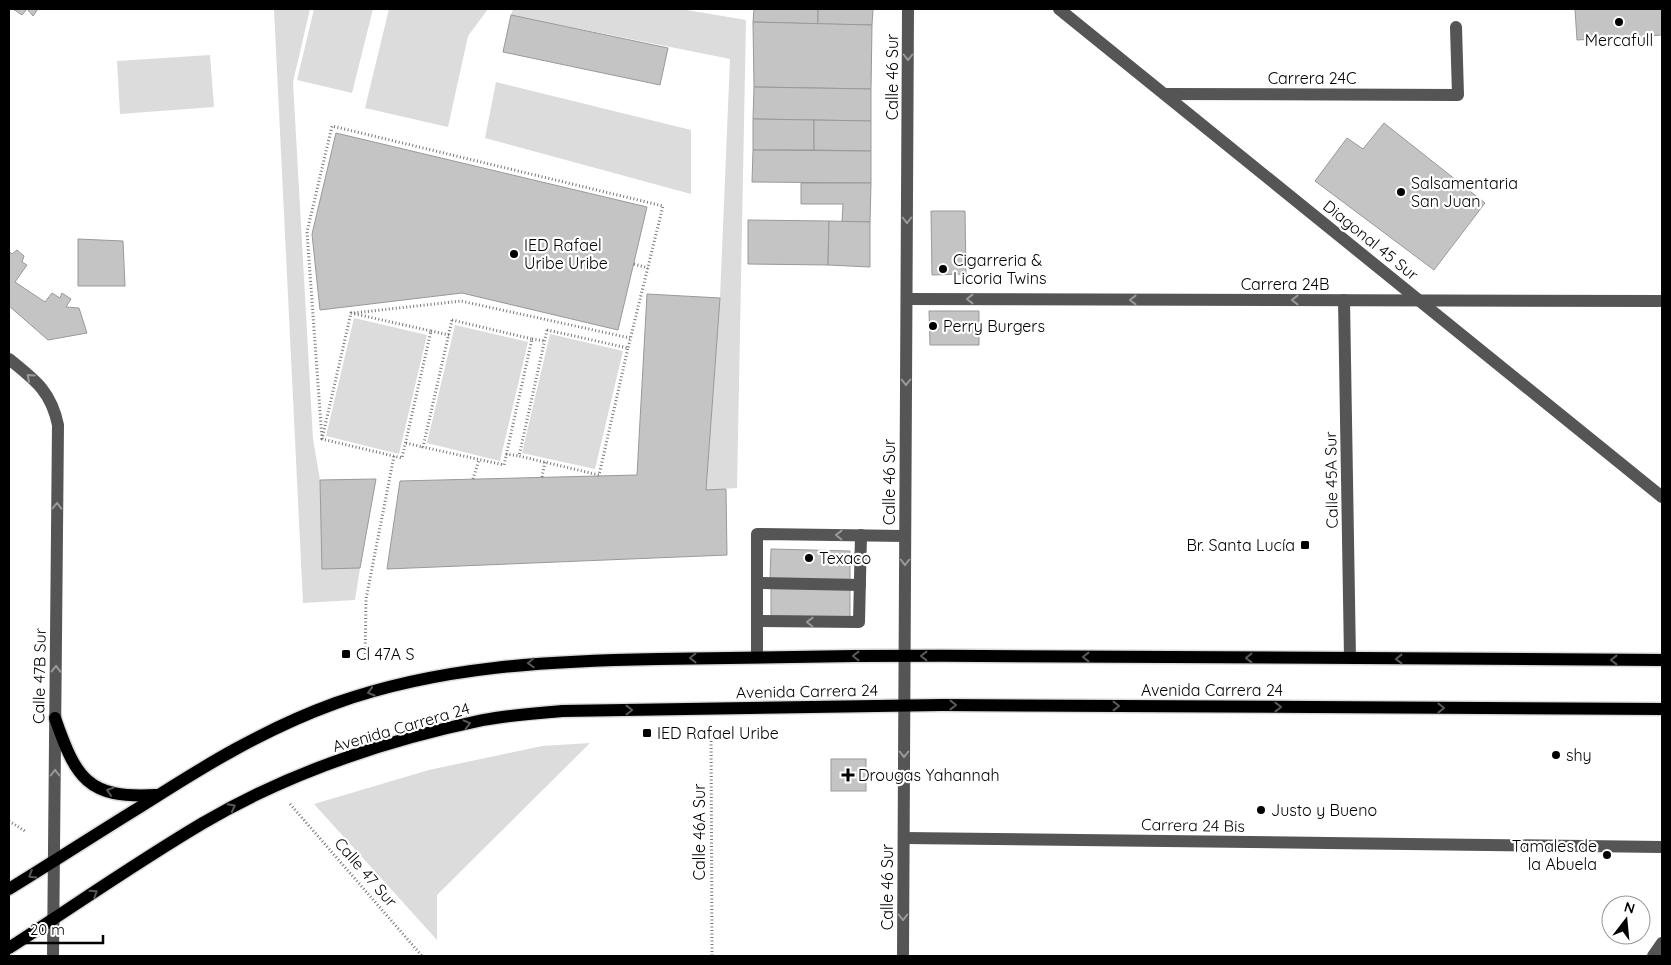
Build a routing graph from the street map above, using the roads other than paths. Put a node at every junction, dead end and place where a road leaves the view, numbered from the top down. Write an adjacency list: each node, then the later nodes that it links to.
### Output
1 (908, 9): 5 (street, Calle 46 Sur, one-way to 5)
2 (1059, 9): 4 (street, Diagonal 45 Sur)
3 (1456, 27): 4 (street, Carrera 24C)
4 (1165, 94): 7 (street, Diagonal 45 Sur)
5 (907, 299): 6 (street, Carrera 24B, one-way to 5); 12 (street, Calle 46 Sur, one-way to 12)
6 (1344, 300): 7 (street, Carrera 24B); 18 (street, Calle 45A Sur)
7 (1420, 300): 8 (street, Carrera 24B); 10 (street, Diagonal 45 Sur)
8 (1662, 301)
9 (9, 359): 22 (street, Calle 47B Sur, one-way to 9)
10 (1662, 497)
11 (861, 535): 12 (street); 13 (street, one-way to 13); 14 (street)
12 (905, 536): 16 (street, Calle 46 Sur, one-way to 16)
13 (757, 583): 14 (street); 15 (street)
14 (860, 585): 15 (street, one-way to 15)
15 (757, 621): 17 (street)
16 (904, 656): 17 (main road, Avenida Carrera 24, one-way to 17); 18 (main road, Avenida Carrera 24, one-way to 16); 20 (street, Calle 46 Sur)
17 (757, 657): 23 (main road, Avenida Carrera 24, one-way to 23)
18 (1350, 658): 19 (main road, Avenida Carrera 24, one-way to 18)
19 (1662, 660)
20 (904, 706): 21 (main road, Avenida Carrera 24, one-way to 21); 24 (street, Calle 46 Sur, one-way to 24); 28 (main road, Avenida Carrera 24, one-way to 20)
21 (1662, 709)
22 (55, 718): 23 (main road, one-way to 22); 26 (street, Calle 47B Sur, one-way to 22)
23 (158, 795): 26 (main road, Avenida Carrera 24)
24 (904, 838): 25 (street, Carrera 24 Bis); 32 (street, Calle 46 Sur, one-way to 32)
25 (1662, 846)
26 (54, 861): 27 (main road, Avenida Carrera 24, one-way to 27); 28 (street, Calle 47B Sur)
27 (9, 889)
28 (53, 919): 30 (main road, Avenida Carrera 24); 31 (street, Calle 47B Sur)
29 (1662, 943): 33 (street)
30 (9, 948)
31 (53, 956)
32 (903, 956)
33 (1653, 956)

